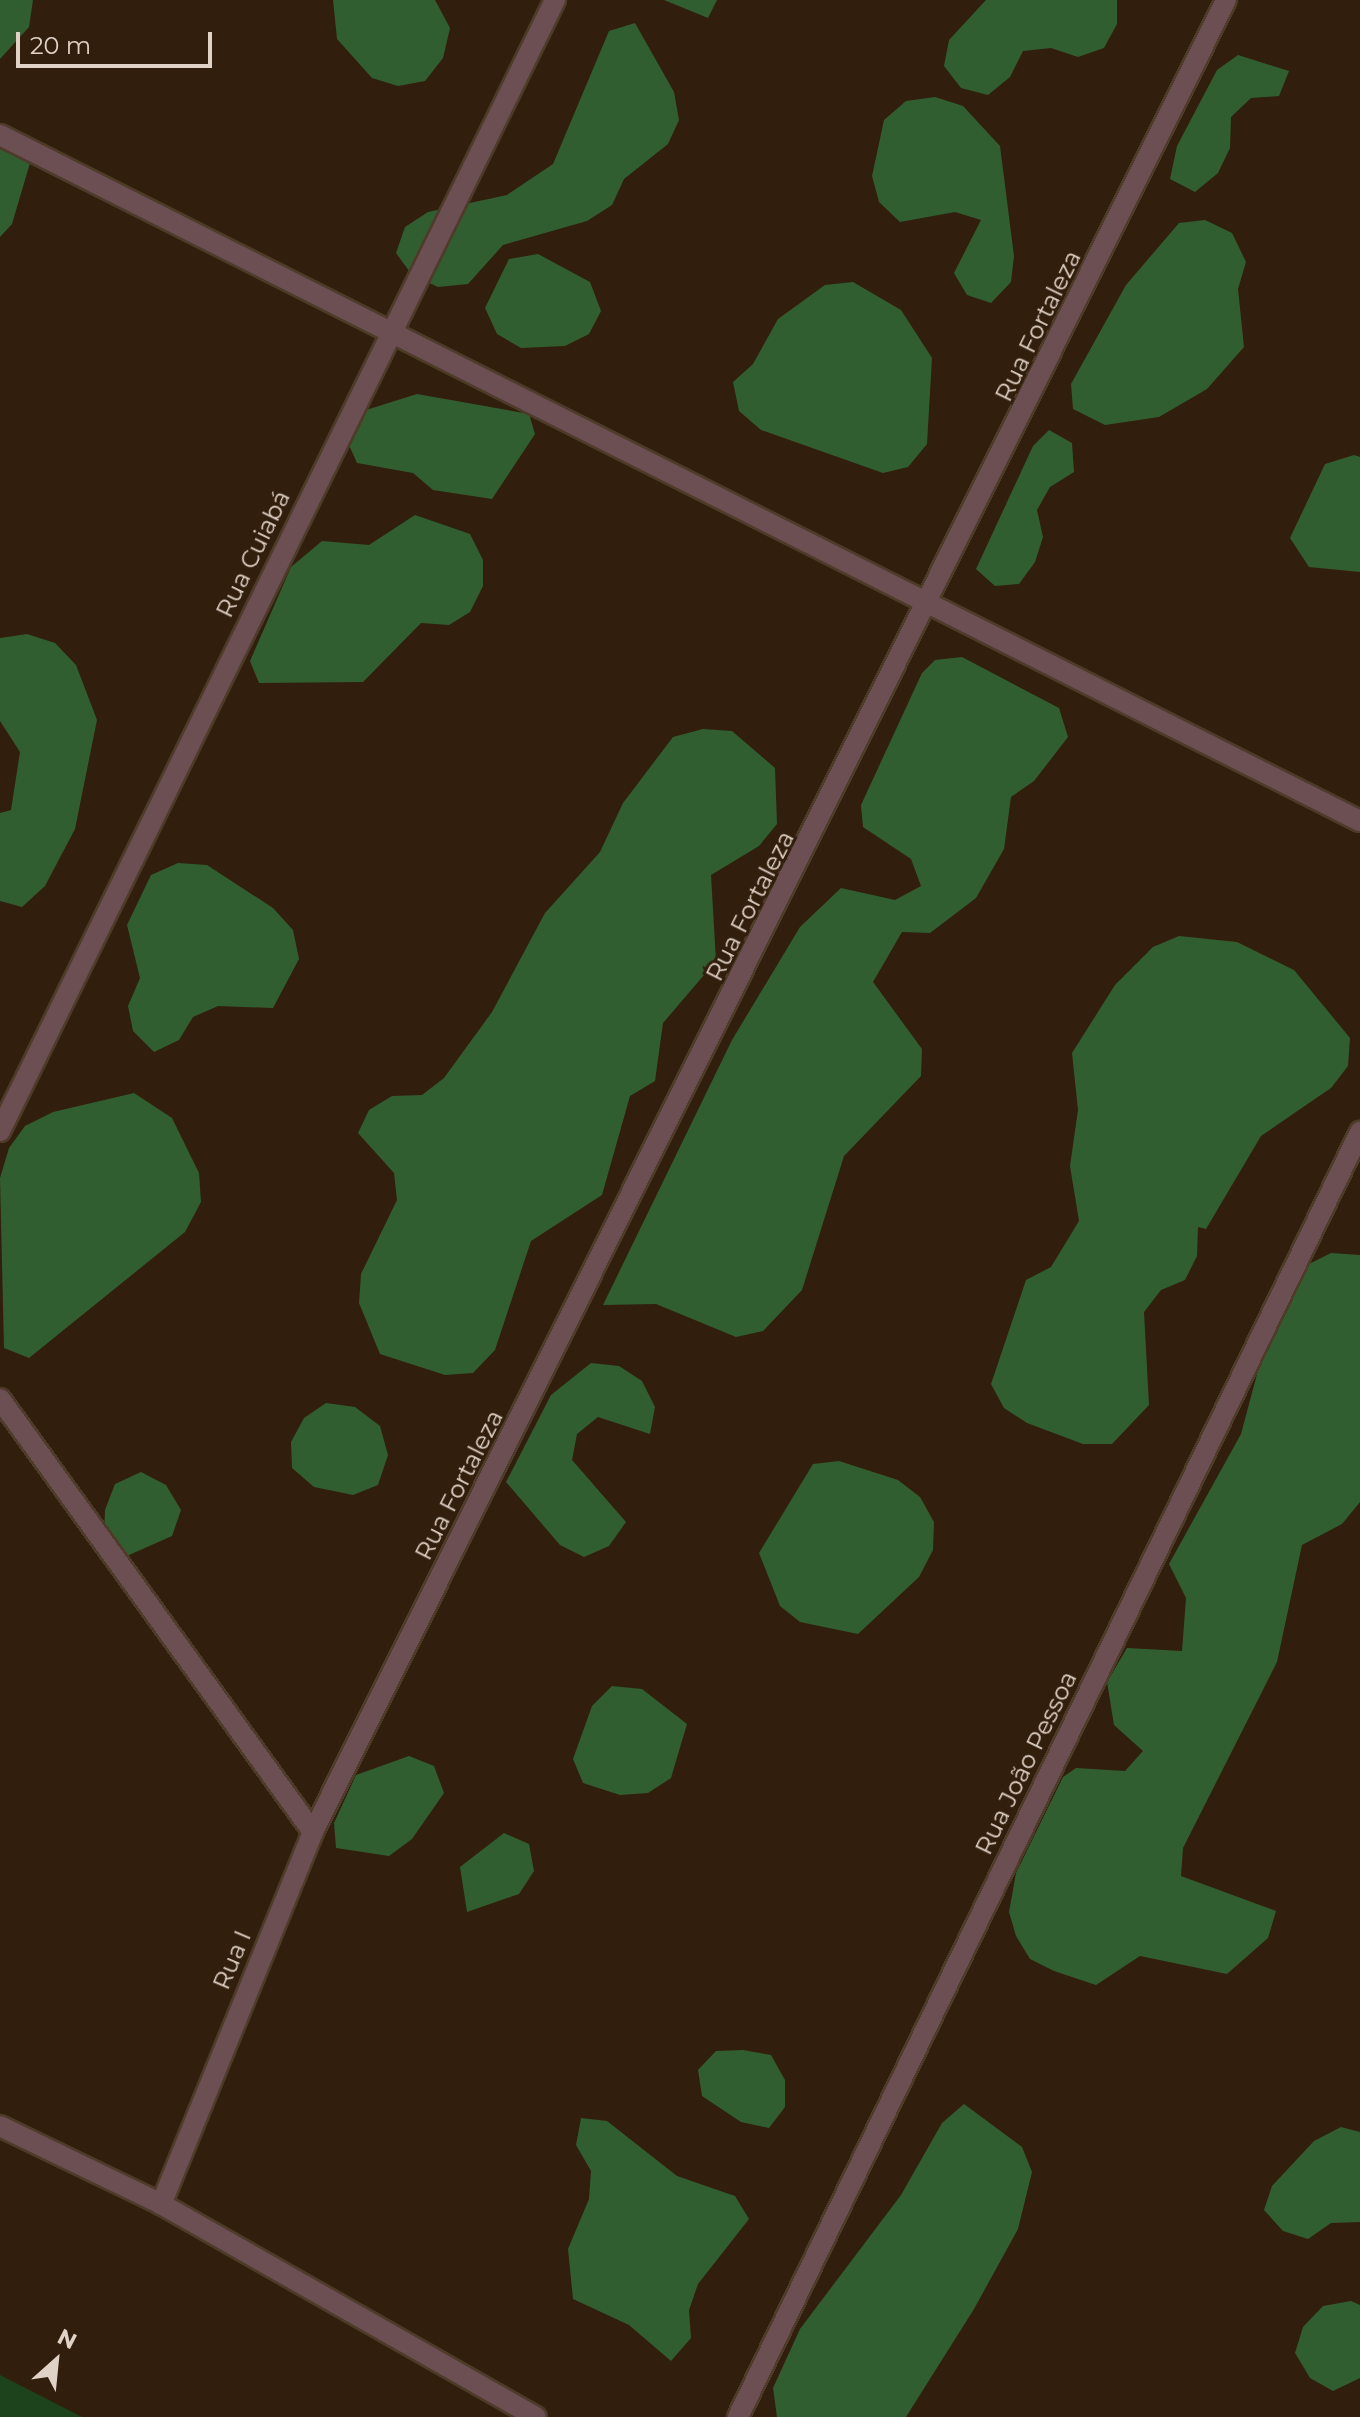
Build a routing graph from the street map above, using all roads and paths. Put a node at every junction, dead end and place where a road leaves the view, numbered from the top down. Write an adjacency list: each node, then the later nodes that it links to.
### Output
1 (555, 0): 4 (street, Rua Cuiabá)
2 (1226, 0): 5 (street, Rua Fortaleza)
3 (0, 135): 4 (street)
4 (389, 335): 5 (street); 7 (street, Rua Cuiabá)
5 (929, 608): 6 (street); 10 (street, Rua Fortaleza)
6 (1360, 821)
7 (0, 1131)
8 (1360, 1132): 14 (street, Rua João Pessoa)
9 (0, 1399): 10 (street)
10 (313, 1832): 12 (street, Rua I)
11 (0, 2126): 12 (street)
12 (161, 2204): 13 (street)
13 (536, 2417)
14 (738, 2417)

